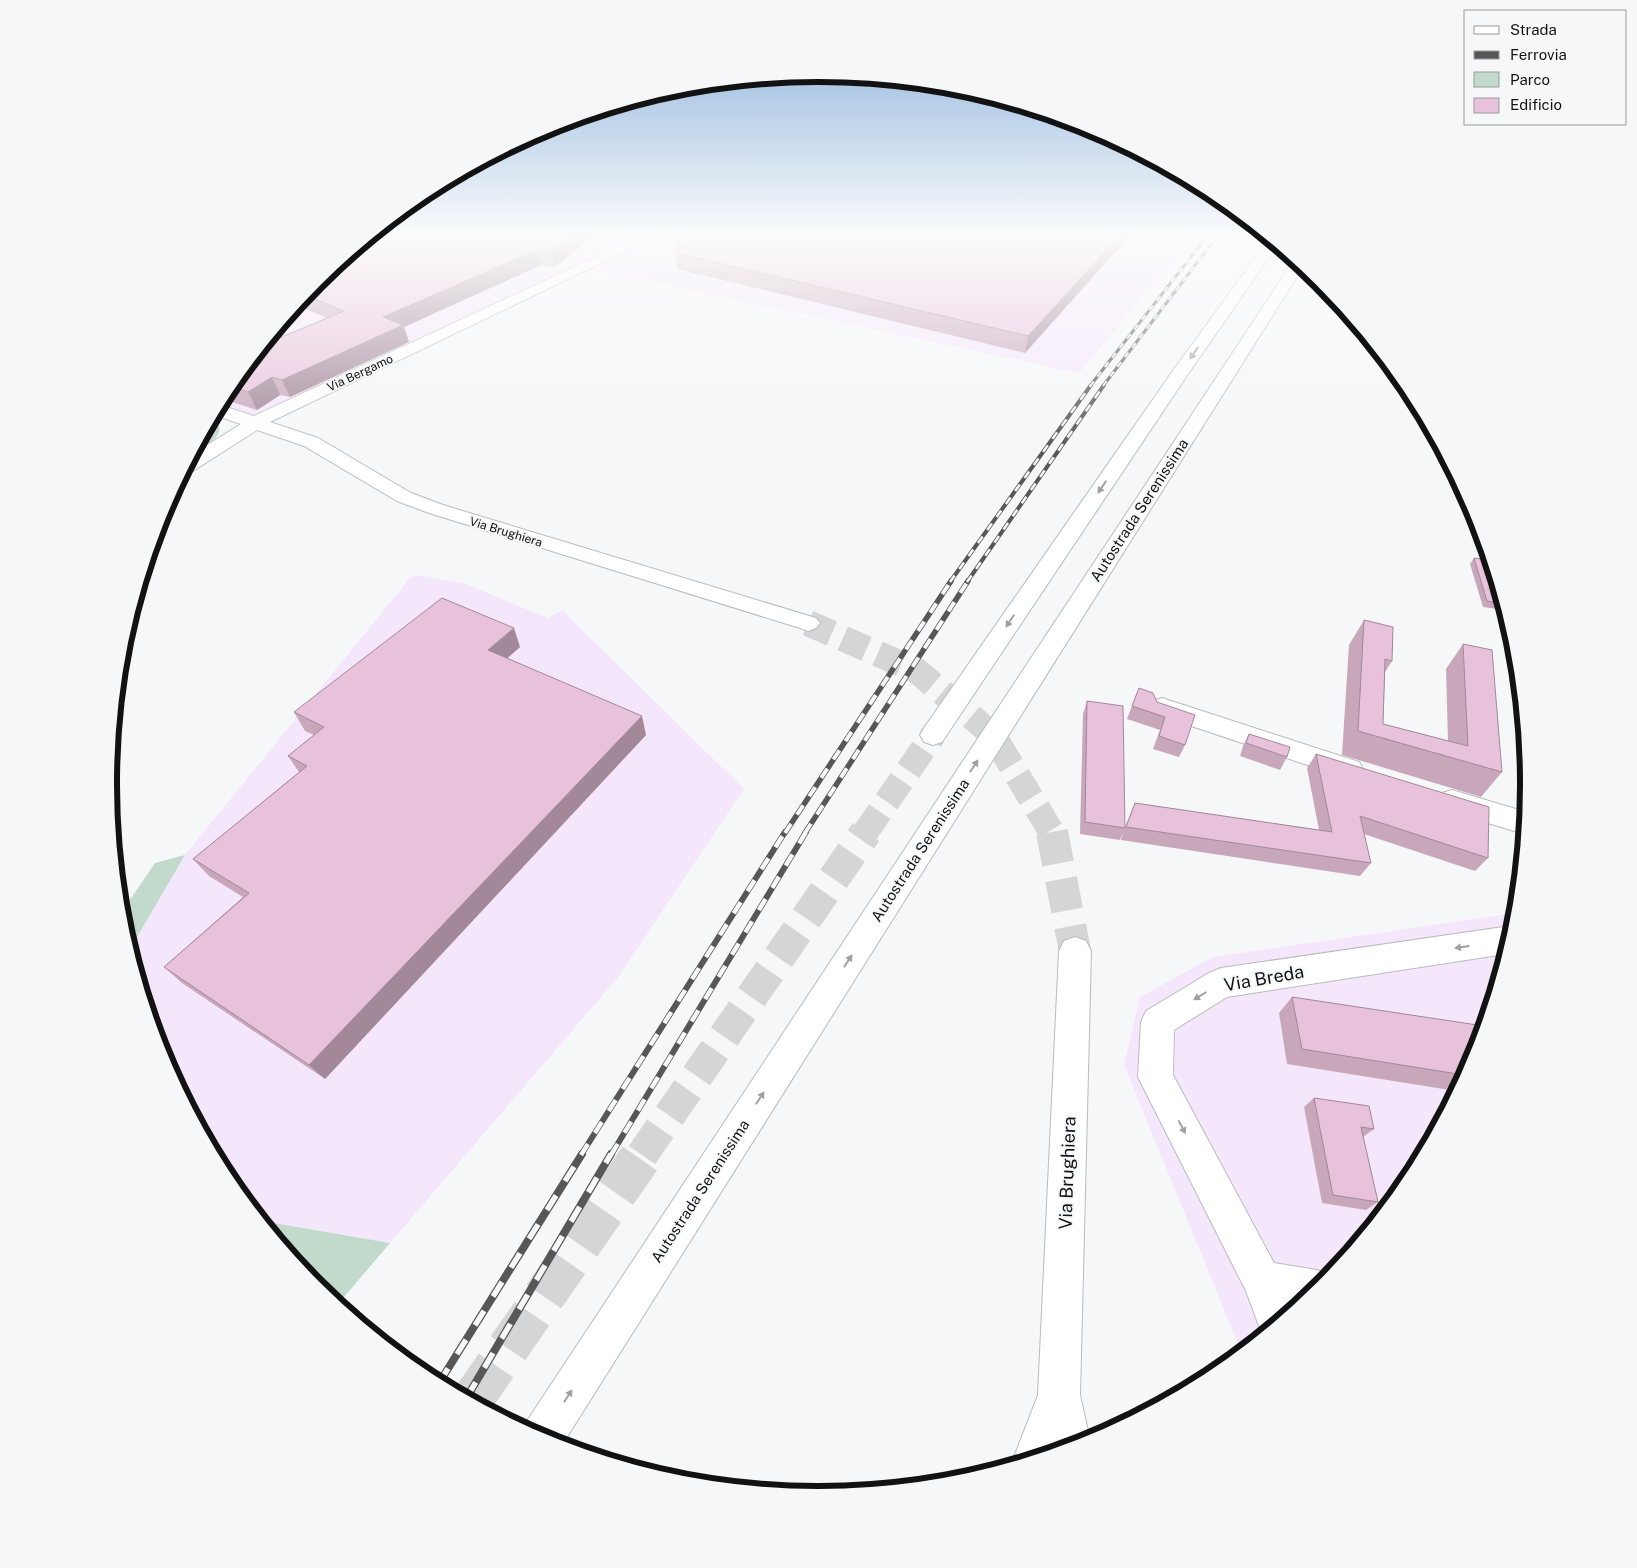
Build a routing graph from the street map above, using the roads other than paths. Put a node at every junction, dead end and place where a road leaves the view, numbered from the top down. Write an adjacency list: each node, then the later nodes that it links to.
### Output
1 (499, 307): 5 (main road, Via Bergamo)
2 (1227, 307): 9 (main road, one-way to 9)
3 (1270, 307): 19 (main road, Autostrada Serenissima, one-way to 3)
4 (224, 412): 5 (main road, Via Brughiera)
5 (255, 422): 6 (main road, Via Bergamo); 7 (main road, Via Brughiera)
6 (196, 460)
7 (808, 623)
8 (1162, 707): 10 (main road)
9 (932, 735)
10 (1375, 777)
11 (1431, 794): 12 (main road)
12 (1518, 821)
13 (1502, 941): 15 (main road, Via Breda, one-way to 15)
14 (1075, 951): 18 (main road, Via Brughiera)
15 (1262, 1281): 16 (main road); 17 (main road)
16 (1306, 1288)
17 (1276, 1316)
18 (1059, 1394): 20 (main road, Via Brughiera); 21 (main road, Via Brughiera)
19 (546, 1430)
20 (1068, 1439)
21 (1038, 1450)

